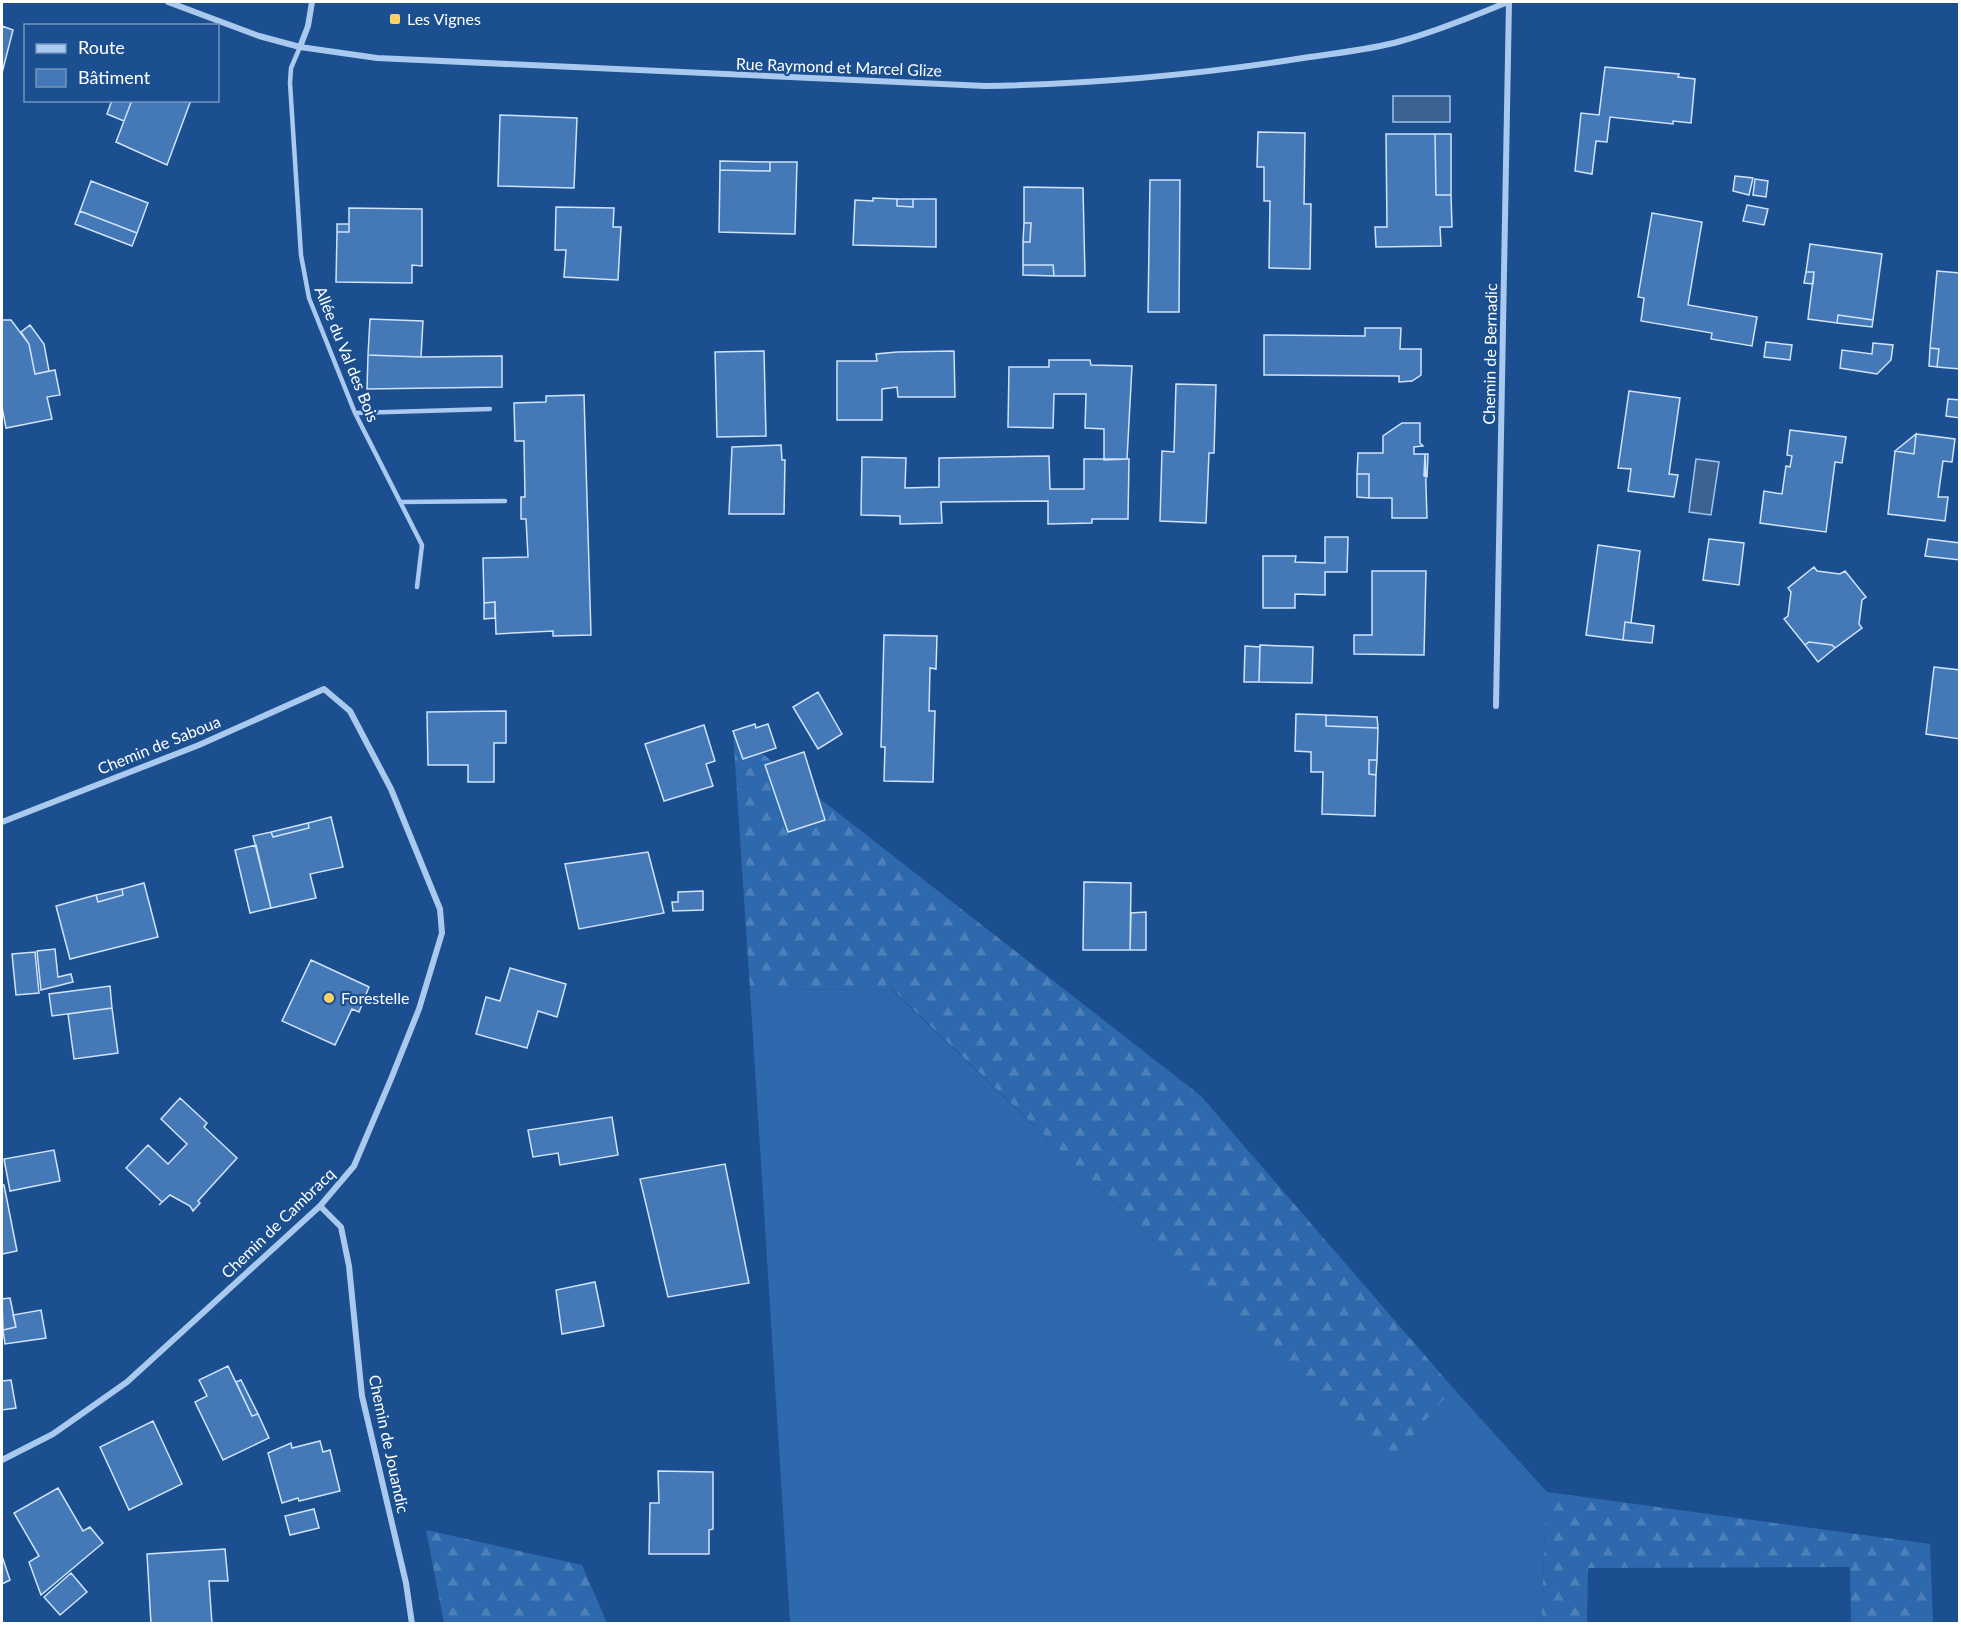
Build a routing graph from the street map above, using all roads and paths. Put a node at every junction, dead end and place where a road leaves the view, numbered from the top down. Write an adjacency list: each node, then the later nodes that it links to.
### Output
1 (168, 2): 4 (street, Rue Raymond et Marcel Glize)
2 (312, 2): 4 (street)
3 (1509, 2): 4 (street, Rue Raymond et Marcel Glize); 11 (street, Chemin de Bernadic)
4 (300, 46): 6 (lane, Allée du Val des Bois)
5 (490, 409): 6 (lane)
6 (355, 413): 8 (lane, Allée du Val des Bois)
7 (505, 501): 8 (lane)
8 (401, 502): 9 (lane, Allée du Val des Bois)
9 (417, 587)
10 (324, 689): 12 (street, Chemin de Saboua); 13 (street, Chemin de Cambracq)
11 (1496, 706)
12 (2, 822)
13 (320, 1206): 14 (street, Chemin de Cambracq); 15 (street, Chemin de Jouandic)
14 (2, 1460)
15 (412, 1623)

